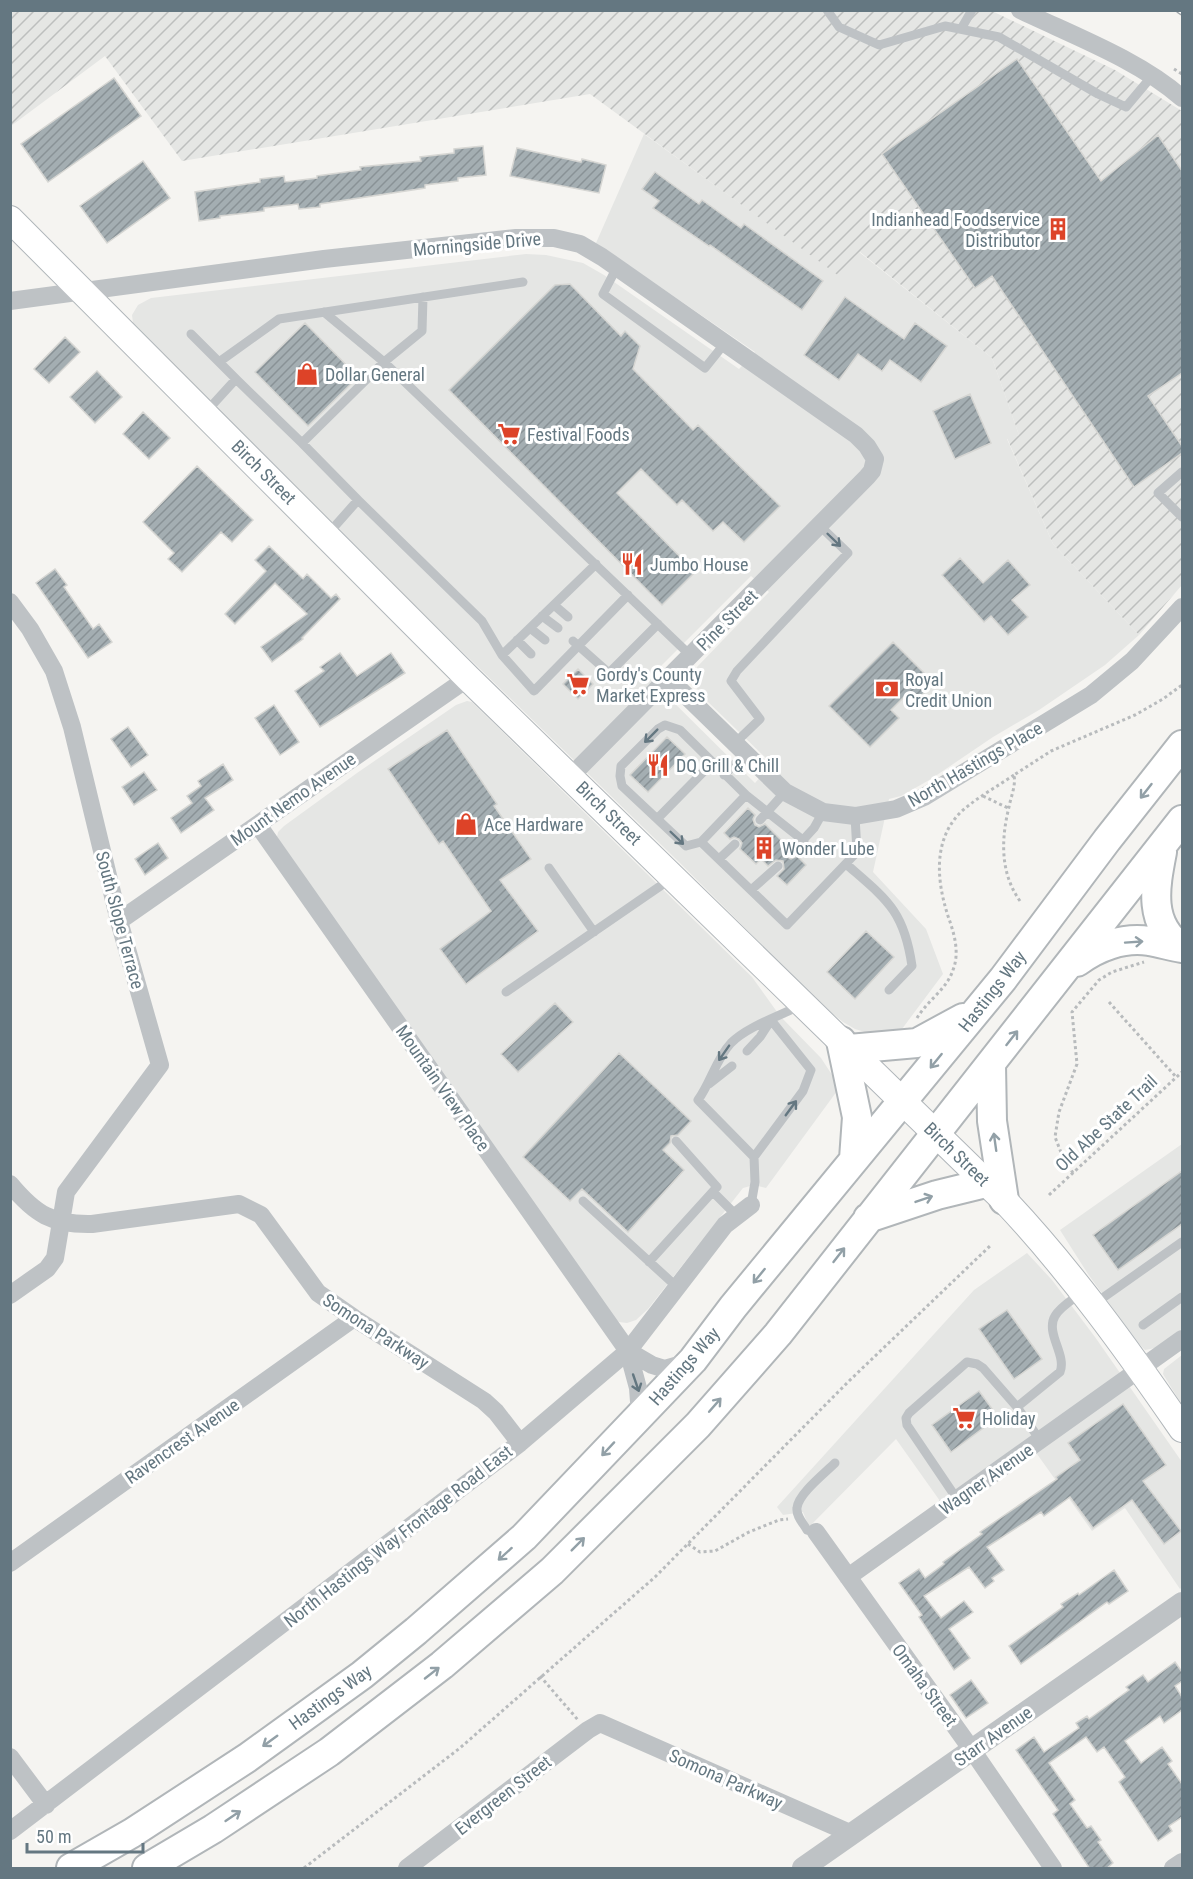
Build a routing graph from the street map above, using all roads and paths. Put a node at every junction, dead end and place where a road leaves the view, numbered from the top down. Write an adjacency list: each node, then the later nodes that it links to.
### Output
1 (827, 10): 4 (lane)
2 (972, 10): 4 (lane)
3 (1020, 10): 5 (street)
4 (961, 29): 5 (lane)
5 (1152, 76): 6 (street)
6 (1182, 98)
7 (10, 219): 10 (main road, Birch Street)
8 (617, 267): 10 (street, Morningside Drive); 15 (street, Morningside Drive); 15 (lane)
9 (522, 282): 11 (lane)
10 (82, 292): 12 (street, Morningside Drive); 19 (main road, Birch Street)
11 (423, 297): 13 (lane); 17 (lane)
12 (10, 301)
13 (324, 312): 16 (lane); 17 (lane)
14 (191, 334): 16 (lane)
15 (725, 343): 21 (street, Morningside Drive)
16 (219, 362): 18 (lane)
17 (384, 363): 20 (lane); 27 (lane)
18 (236, 379): 19 (lane); 20 (lane)
19 (205, 413): 26 (main road, Birch Street)
20 (302, 443): 23 (lane)
21 (874, 459): 25 (street, Pine Street)
22 (1182, 472): 24 (lane)
23 (358, 500): 26 (lane); 41 (lane)
24 (1182, 517)
25 (820, 526): 42 (street, Pine Street); 47 (lane, one-way to 47)
26 (327, 535): 43 (main road, Birch Street)
27 (596, 564): 28 (lane); 30 (lane)
28 (628, 595): 34 (lane); 39 (lane)
29 (10, 602): 74 (street, South Slope Terrace)
30 (554, 604): 32 (lane); 33 (lane)
31 (1182, 607): 58 (street, North Hastings Place)
32 (542, 616): 35 (lane); 36 (lane)
33 (568, 617)
34 (658, 624): 39 (lane); 42 (lane)
35 (530, 628): 37 (lane); 38 (lane)
36 (558, 628)
37 (517, 640): 40 (lane); 41 (lane)
38 (545, 640)
39 (576, 643): 41 (lane)
40 (531, 654)
41 (502, 655)
42 (691, 656): 44 (street, Pine Street)
43 (468, 678): 51 (main road, Birch Street); 61 (street, Mount Nemo Avenue)
44 (669, 679): 47 (street, North Hastings Place); 51 (street, Pine Street)
45 (1182, 685): 50 (path)
46 (1182, 745): 82 (main road, Hastings Way, one-way to 82)
47 (741, 748): 49 (lane); 52 (street, North Hastings Place)
48 (712, 763): 49 (lane); 59 (lane); 59 (lane, one-way to 59)
49 (724, 775): 53 (lane)
50 (1014, 775): 54 (path); 55 (path)
51 (572, 777): 71 (main road, Birch Street)
52 (785, 792): 56 (street, North Hastings Place); 57 (lane)
53 (746, 795): 57 (lane); 63 (lane)
54 (983, 796): 55 (path); 85 (path)
55 (1008, 808): 73 (path)
56 (823, 812): 58 (street, North Hastings Place); 62 (lane)
57 (764, 816): 62 (lane)
58 (855, 816): 68 (lane)
59 (658, 818): 63 (lane, one-way to 63)
60 (1182, 820): 65 (main road)
61 (258, 825): 74 (street, Mount Nemo Avenue); 117 (street, Mountain View Place)
62 (804, 841): 66 (lane)
63 (701, 842): 67 (lane)
64 (735, 844): 67 (lane)
65 (1164, 845): 76 (main road); 77 (main road)
66 (792, 852)
67 (719, 859): 72 (lane)
68 (846, 864): 72 (lane); 78 (lane)
69 (778, 866): 72 (lane)
70 (549, 868): 75 (lane)
71 (674, 876): 75 (lane); 81 (main road, Birch Street)
72 (751, 890)
73 (1020, 901)
74 (118, 921): 106 (street, South Slope Terrace)
75 (594, 932): 79 (lane)
76 (1182, 948): 77 (main road, one-way to 76)
77 (1063, 973): 88 (main road, one-way to 77)
78 (889, 990)
79 (506, 992)
80 (1109, 1002): 91 (path)
81 (804, 1004): 84 (lane); 86 (main road, Birch Street)
82 (976, 1012): 86 (main road); 93 (main road, Hastings Way, one-way to 93)
83 (1072, 1012): 98 (path)
84 (771, 1020): 87 (lane); 92 (lane, one-way to 92); 96 (lane, one-way to 84)
85 (915, 1024)
86 (845, 1045): 93 (main road, Birch Street); 97 (main road)
87 (747, 1051)
88 (991, 1065): 94 (main road); 100 (main road, one-way to 88)
89 (732, 1066): 92 (lane)
90 (1182, 1072): 91 (path, Old Abe State Trail)
91 (1176, 1077): 98 (path, Old Abe State Trail)
92 (709, 1084): 96 (lane)
93 (903, 1101): 94 (main road, Birch Street); 97 (main road, Hastings Way)
94 (936, 1133): 100 (main road, Birch Street); 105 (main road)
95 (676, 1141): 101 (lane)
96 (754, 1157): 104 (lane)
97 (855, 1159): 118 (main road, Hastings Way, one-way to 118)
98 (1073, 1173): 102 (path, Old Abe State Trail)
99 (10, 1184): 106 (street, Somona Parkway)
100 (995, 1191): 105 (main road, one-way to 100); 113 (main road, Birch Street)
101 (713, 1192): 104 (lane); 109 (lane)
102 (1049, 1195)
103 (583, 1201): 109 (lane)
104 (744, 1210): 110 (street, North Hastings Way Frontage Road East)
105 (868, 1218): 142 (main road, one-way to 105)
106 (60, 1222): 111 (street); 114 (street, Somona Parkway)
107 (1182, 1242): 113 (lane)
108 (991, 1245): 129 (path)
109 (649, 1262): 110 (lane)
110 (678, 1288): 117 (street, North Hastings Way Frontage Road East)
111 (10, 1295)
112 (1182, 1297): 115 (lane)
113 (1087, 1299): 119 (main road, Birch Street); 120 (lane)
114 (354, 1318): 124 (street, Somona Parkway); 130 (street, Ravencrest Avenue)
115 (1143, 1325)
116 (1182, 1339): 119 (street, Wagner Avenue)
117 (628, 1351): 118 (street, Mountain View Place); 121 (street, Mountain View Place, one-way to 121); 124 (street, North Hastings Way Frontage Road East)
118 (693, 1360): 121 (main road, Hastings Way)
119 (1141, 1369): 122 (main road, Birch Street); 123 (street, Wagner Avenue)
120 (1017, 1407): 123 (lane); 126 (lane)
121 (640, 1415): 141 (main road, Hastings Way, one-way to 141)
122 (1182, 1429)
123 (1040, 1440): 126 (street, Wagner Avenue)
124 (520, 1443): 137 (street, North Hastings Way Frontage Road East)
125 (834, 1463): 127 (lane)
126 (957, 1499): 131 (street, Wagner Avenue)
127 (799, 1517): 128 (lane); 129 (path)
128 (816, 1532): 131 (street, Omaha Street)
129 (688, 1544): 133 (path)
130 (10, 1563)
131 (848, 1576): 135 (street, Omaha Street)
132 (1182, 1604): 135 (street, Starr Avenue)
133 (540, 1676): 134 (path); 143 (path)
134 (594, 1727): 139 (street, Somona Parkway); 144 (street, Evergreen Street)
135 (972, 1750): 139 (street, Starr Avenue); 146 (street, Omaha Street)
136 (10, 1756): 137 (street)
137 (46, 1805): 138 (street, North Hastings Way Frontage Road East)
138 (10, 1831)
139 (852, 1834): 145 (street, Starr Avenue)
140 (1182, 1862): 147 (street)
141 (71, 1869)
142 (147, 1869)
143 (304, 1869)
144 (407, 1869)
145 (803, 1869)
146 (1053, 1869)
147 (1173, 1869)

